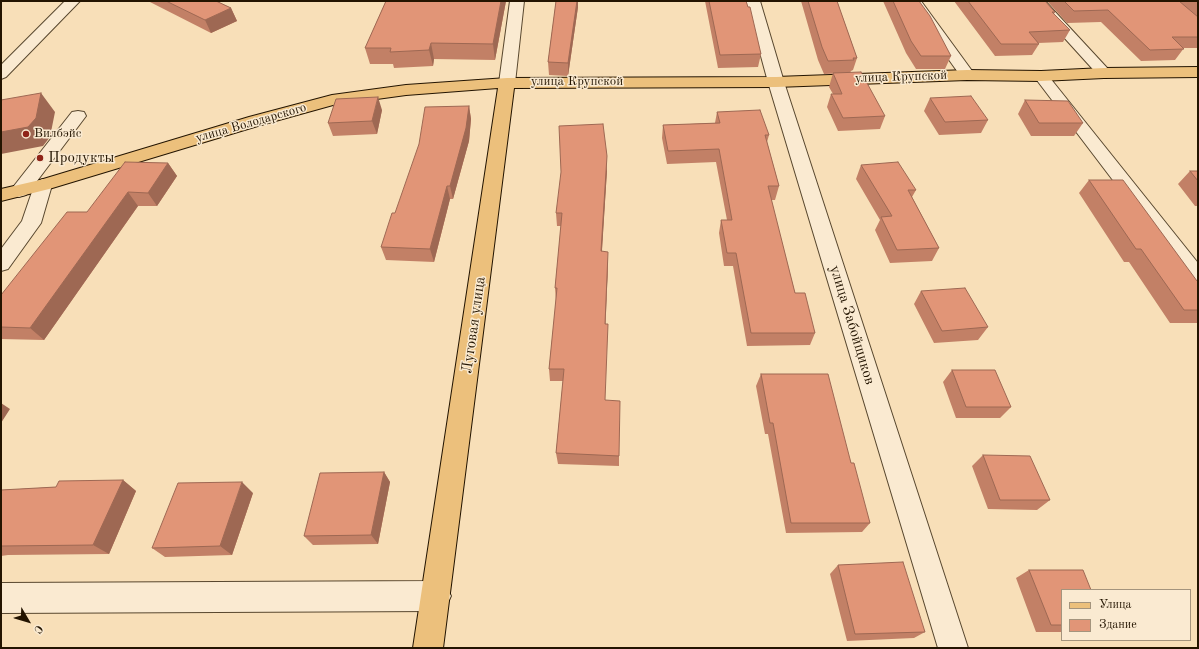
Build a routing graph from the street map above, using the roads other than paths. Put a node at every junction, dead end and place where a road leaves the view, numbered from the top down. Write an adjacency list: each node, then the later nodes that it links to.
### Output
1 (73, 1): 6 (street)
2 (517, 1): 12 (street, Луговая улица)
3 (753, 1): 13 (street, улица Забойщиков)
4 (914, 1): 10 (street)
5 (1038, 1): 8 (street)
6 (6, 63): 9 (street)
7 (1198, 72): 8 (main road, улица Крупской)
8 (1104, 73): 11 (main road, улица Крупской)
9 (1, 74)
10 (967, 75): 11 (main road, улица Крупской); 13 (main road, улица Крупской)
11 (1041, 76): 19 (street)
12 (507, 82): 13 (main road, улица Крупской); 15 (main road, улица Володарского); 20 (main road, Луговая улица)
13 (776, 82): 23 (street, улица Забойщиков)
14 (78, 116): 16 (street)
15 (43, 185): 16 (main road, улица Володарского); 18 (street)
16 (19, 191): 17 (main road, улица Володарского)
17 (1, 195)
18 (1, 264)
19 (1198, 278)
20 (436, 596): 21 (street); 22 (main road, Луговая улица)
21 (1, 598)
22 (428, 648)
23 (953, 648)

